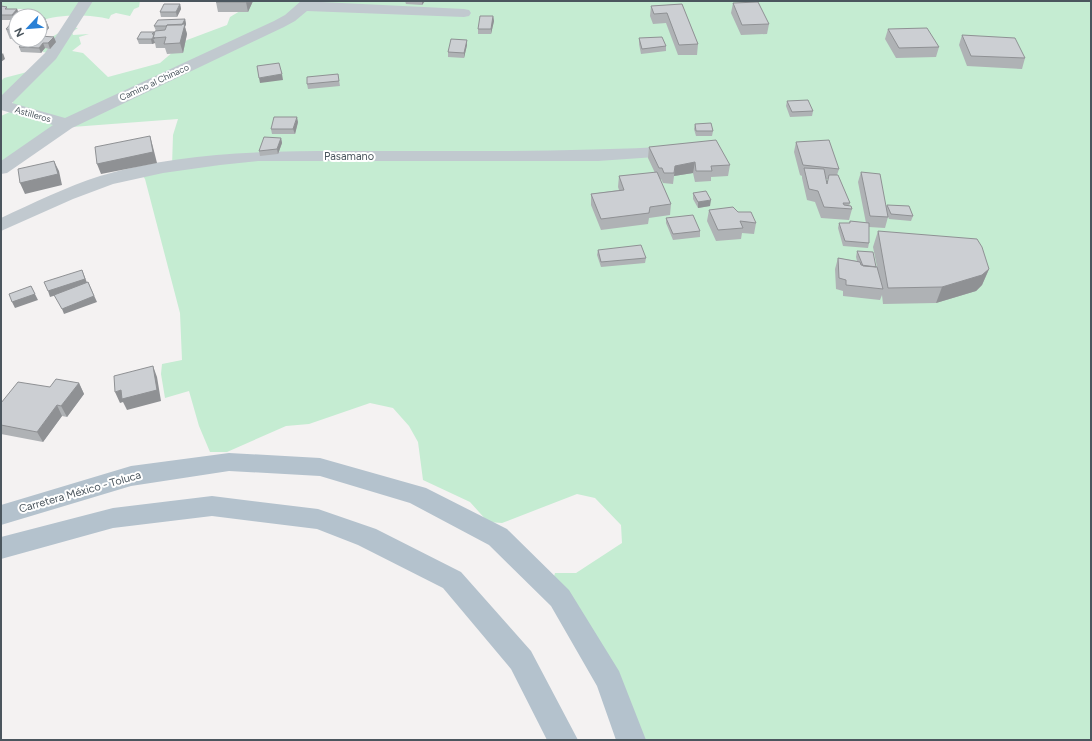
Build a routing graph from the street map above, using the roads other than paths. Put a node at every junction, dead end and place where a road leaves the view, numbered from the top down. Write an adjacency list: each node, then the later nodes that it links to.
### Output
1 (86, 1): 4 (street)
2 (306, 4): 3 (street); 5 (street, Camino al Chinaco)
3 (464, 13)
4 (1, 105): 5 (street, Astilleros)
5 (66, 124): 7 (street, Camino al Chinaco)
6 (694, 150): 8 (street, Pasamano)
7 (1, 169)
8 (1, 225)
9 (1, 515): 12 (main road, Carretera México - Toluca)
10 (1, 548): 11 (main road)
11 (563, 740)
12 (631, 740)

